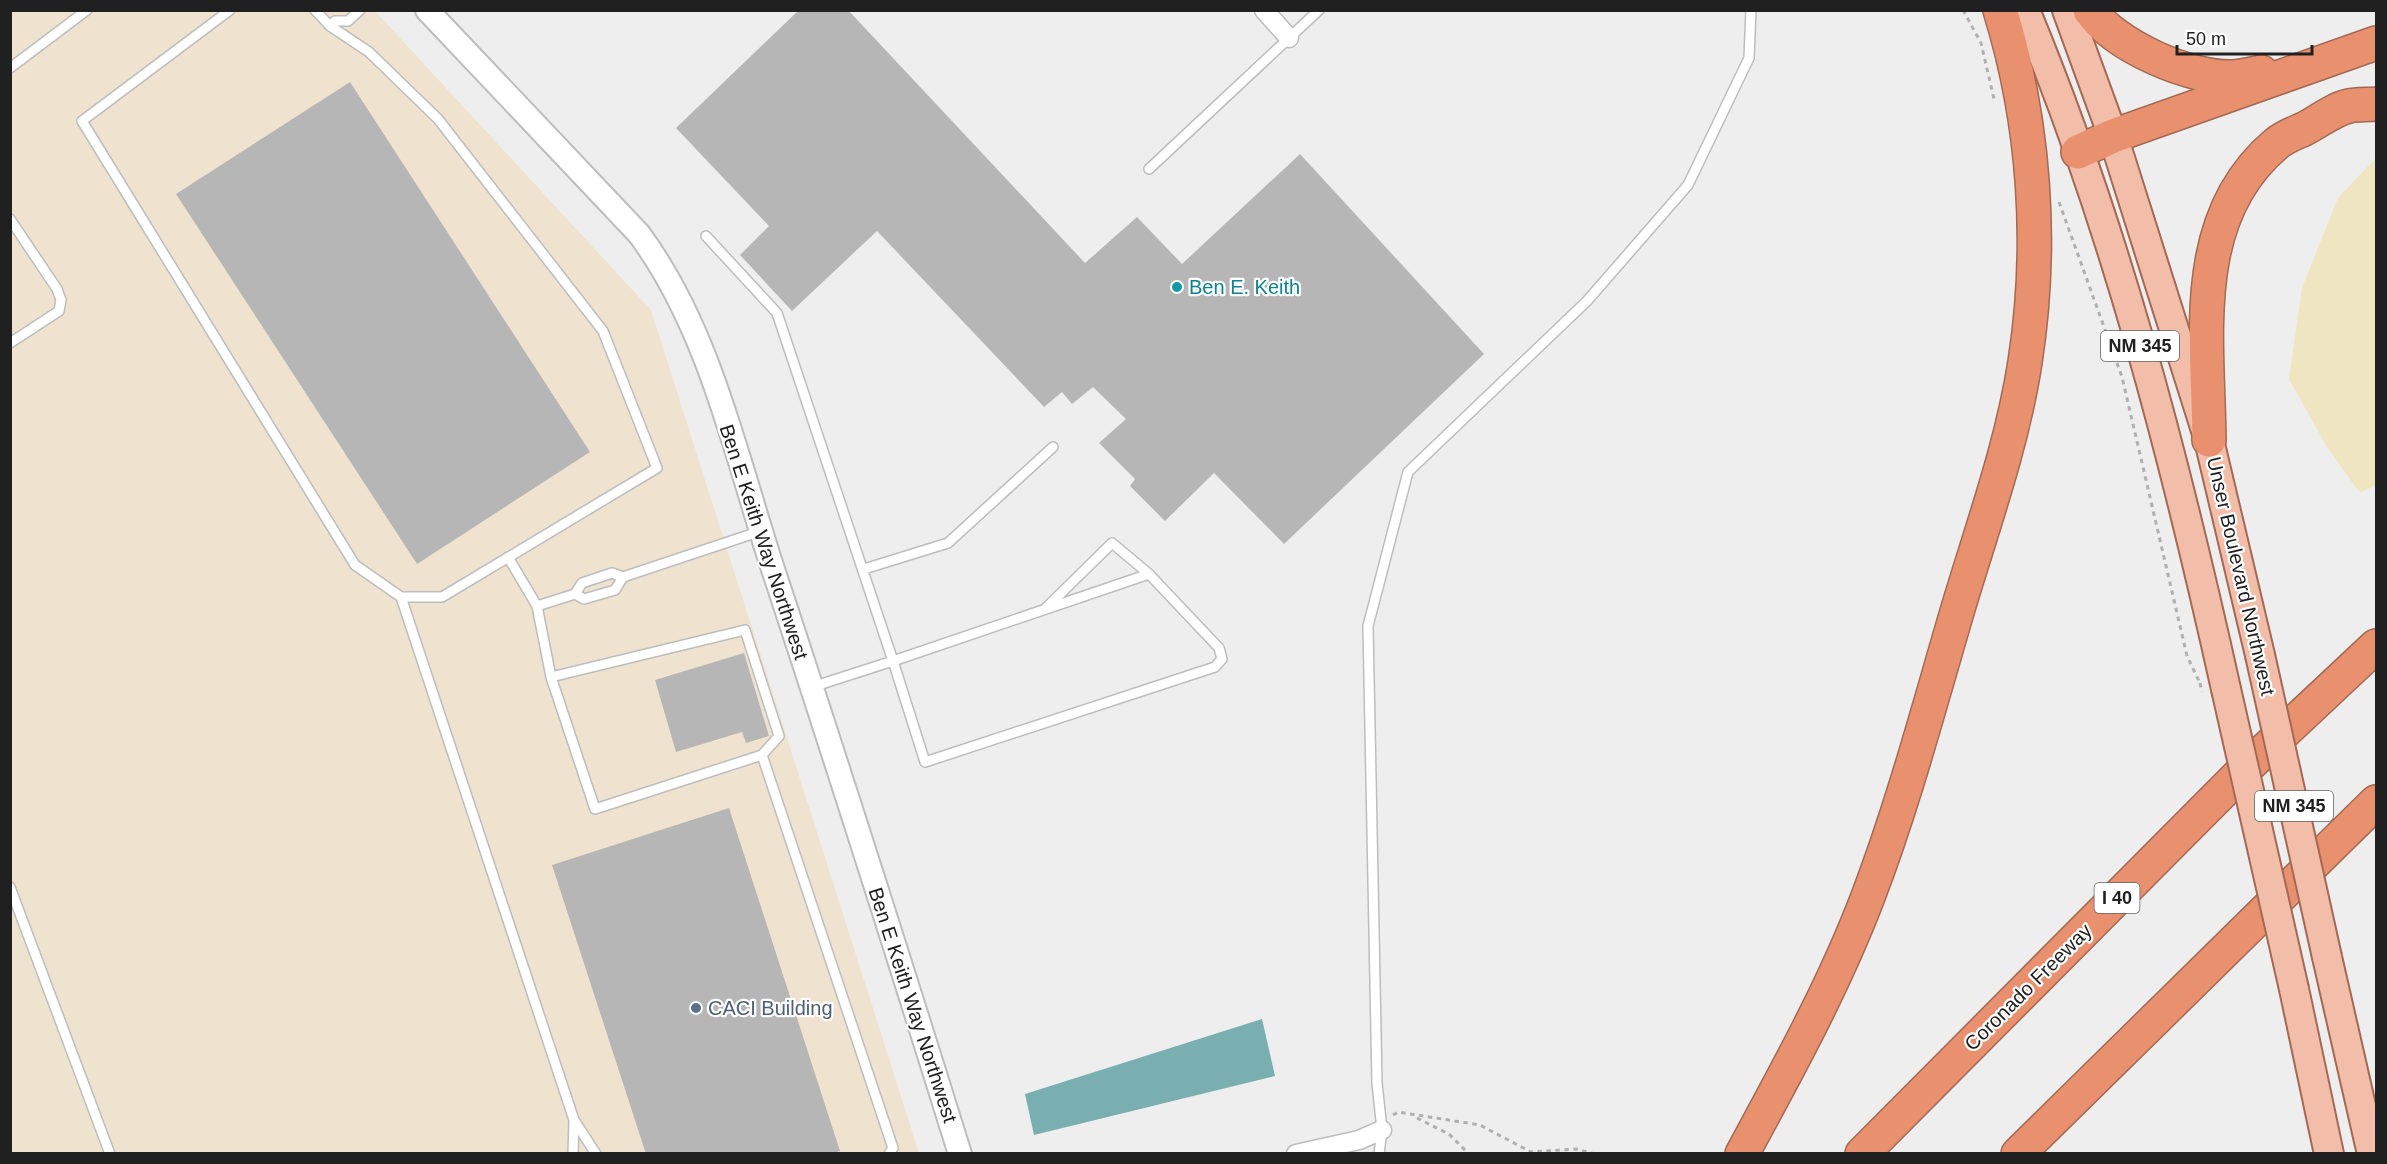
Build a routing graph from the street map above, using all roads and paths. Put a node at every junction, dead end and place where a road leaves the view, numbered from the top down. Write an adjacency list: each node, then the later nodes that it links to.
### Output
1 (87, 10): 19 (lane)
2 (230, 10): 37 (lane)
3 (315, 10): 15 (lane)
4 (336, 10): 15 (lane)
5 (360, 10): 15 (lane)
6 (427, 10): 31 (street, Ben E Keith Way Northwest)
7 (1264, 10): 16 (street)
8 (1319, 10): 16 (lane)
9 (1751, 10): 49 (lane)
10 (1963, 10): 20 (path)
11 (2000, 10): 59 (highway)
12 (2025, 10): 23 (main road, Unser Boulevard Northwest / NM 345)
13 (2067, 10): 22 (main road, Unser Boulevard Northwest / NM 345)
14 (2090, 10): 18 (highway)
15 (332, 23): 32 (lane)
16 (1289, 38): 24 (lane)
17 (2376, 43): 18 (highway)
18 (2319, 63): 22 (highway)
19 (10, 68)
20 (1994, 101)
21 (2376, 104): 29 (highway)
22 (2113, 136): 23 (highway); 29 (main road, Unser Boulevard Northwest / NM 345)
23 (2078, 152): 43 (main road, Unser Boulevard Northwest / NM 345)
24 (1149, 169)
25 (2056, 192): 43 (path)
26 (10, 219): 28 (lane)
27 (706, 236): 33 (lane)
28 (10, 344)
29 (2209, 440): 63 (main road, Unser Boulevard Northwest / NM 345, bridge)
30 (1053, 447): 33 (lane)
31 (761, 531): 35 (lane); 44 (street, Ben E Keith Way Northwest)
32 (508, 557): 37 (lane); 38 (lane)
33 (864, 569): 41 (lane)
34 (1149, 574): 39 (lane); 39 (lane); 41 (lane)
35 (623, 577): 36 (lane); 36 (lane)
36 (575, 594): 38 (lane)
37 (401, 597): 48 (lane)
38 (537, 606): 42 (lane)
39 (1042, 611): 41 (lane)
40 (2376, 646): 60 (highway, Coronado Freeway / I 40)
41 (893, 661): 44 (lane)
42 (550, 677): 45 (lane); 45 (lane)
43 (2213, 686): 62 (main road, Unser Boulevard Northwest / NM 345, bridge)
44 (812, 687): 54 (street, Ben E Keith Way Northwest)
45 (762, 755): 53 (lane)
46 (2376, 802): 61 (highway)
47 (10, 887): 50 (lane)
48 (574, 1120): 51 (lane); 52 (lane)
49 (1382, 1130): 55 (street); 56 (lane)
50 (110, 1154)
51 (573, 1154)
52 (596, 1154)
53 (889, 1154)
54 (960, 1154)
55 (1296, 1154)
56 (1379, 1154)
57 (1469, 1154): 58 (path)
58 (1595, 1154)
59 (1742, 1154)
60 (1862, 1154)
61 (2018, 1154)
62 (2329, 1154)
63 (2372, 1154)

